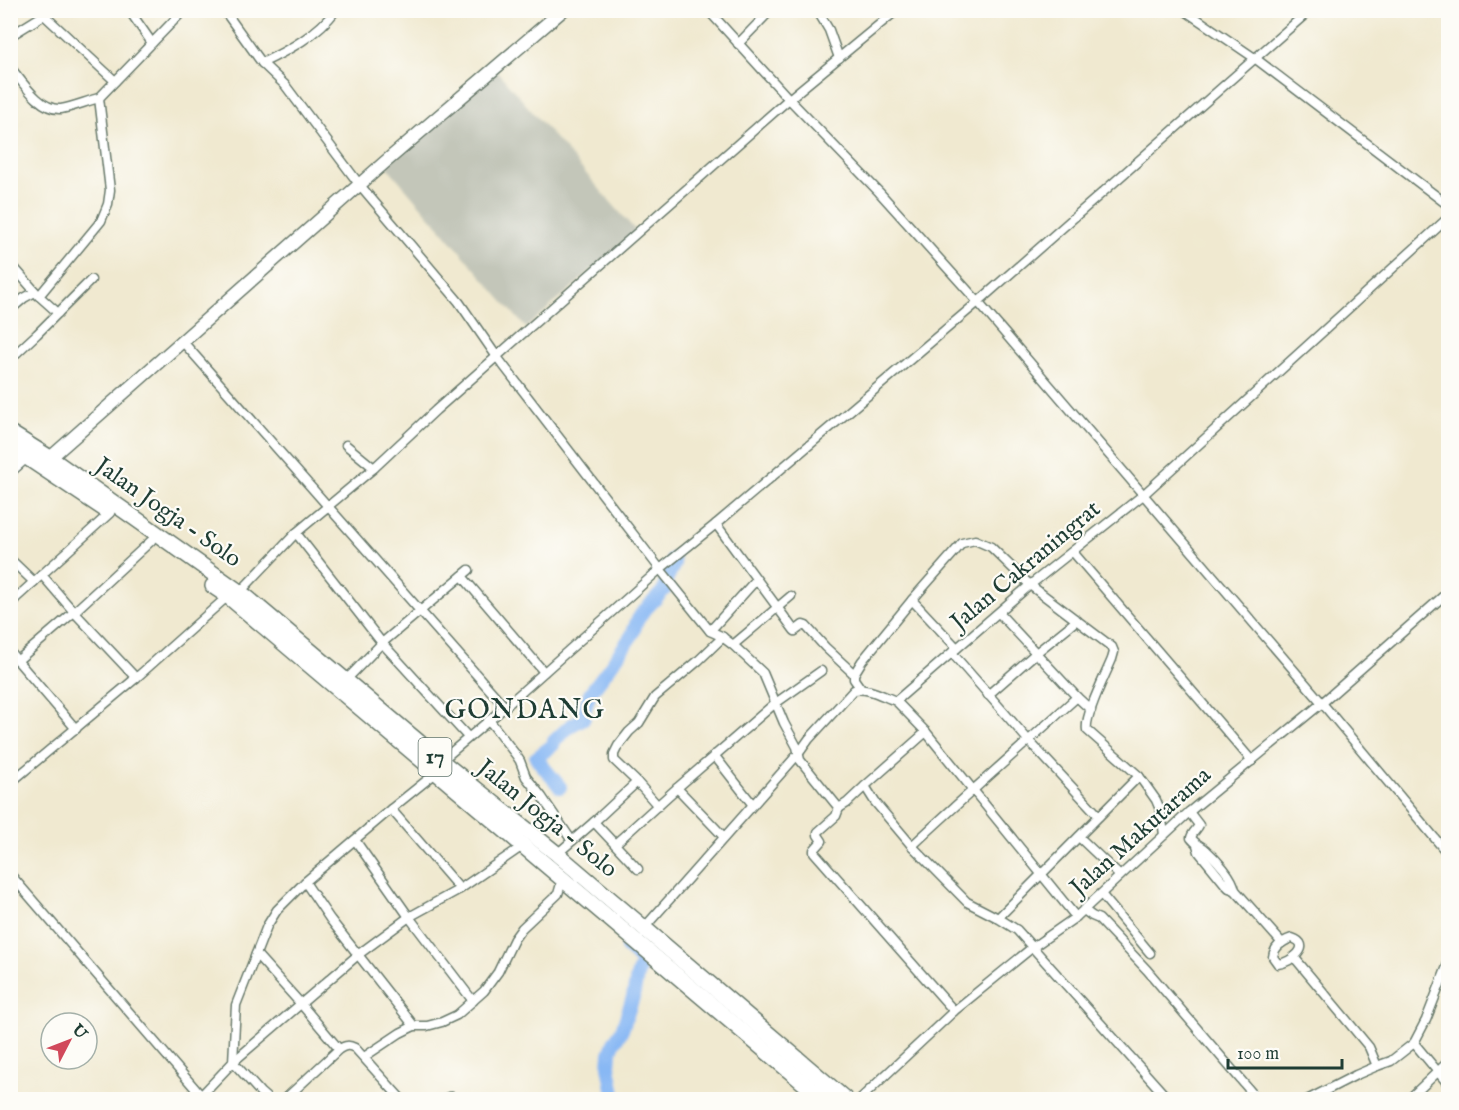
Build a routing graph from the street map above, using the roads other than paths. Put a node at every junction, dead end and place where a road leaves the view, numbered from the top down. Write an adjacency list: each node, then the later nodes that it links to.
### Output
1 (129, 10): 14 (street)
2 (184, 10): 14 (street)
3 (224, 10): 18 (street)
4 (563, 10): 23 (street)
5 (708, 10): 15 (street)
6 (771, 10): 15 (street)
7 (817, 10): 16 (street)
8 (897, 10): 16 (street)
9 (1184, 10): 17 (street)
10 (1310, 10): 17 (street)
11 (48, 13): 13 (street); 20 (street)
12 (331, 13): 18 (street)
13 (10, 36)
14 (152, 43): 20 (street)
15 (738, 44): 22 (street)
16 (839, 58): 22 (street)
17 (1256, 59): 24 (street); 29 (street)
18 (262, 63): 23 (street)
19 (10, 67): 21 (street)
20 (115, 81): 21 (street)
21 (99, 98): 28 (street)
22 (789, 99): 29 (street); 33 (street)
23 (359, 184): 32 (street); 33 (street)
24 (1449, 204)
25 (1449, 218): 42 (street, Jalan Cakraningrat)
26 (10, 263): 28 (street)
27 (92, 280): 31 (street)
28 (37, 294): 30 (street); 31 (street)
29 (978, 303): 42 (street); 45 (street)
30 (10, 309)
31 (58, 313): 34 (street)
32 (183, 342): 39 (street); 43 (street)
33 (497, 357): 40 (street); 50 (street)
34 (10, 359)
35 (10, 433): 39 (highway, Jalan Jogja - Solo / 17)
36 (346, 445): 40 (street)
37 (10, 446): 38 (highway, Jalan Jogja - Solo / 17)
38 (28, 457): 41 (street); 44 (highway, Jalan Jogja - Solo / 17)
39 (50, 458): 56 (highway, Jalan Jogja - Solo / 17)
40 (374, 468): 43 (street)
41 (10, 473)
42 (1143, 495): 48 (street, Jalan Cakraningrat); 83 (street)
43 (329, 507): 46 (street); 62 (street)
44 (110, 513): 47 (highway, Jalan Jogja - Solo / 17); 51 (street)
45 (716, 524): 50 (street); 52 (street)
46 (296, 533): 56 (street); 67 (street)
47 (151, 541): 56 (highway, Jalan Jogja - Solo / 17); 61 (street)
48 (1073, 552): 54 (street, Jalan Cakraningrat); 93 (street)
49 (10, 559): 53 (street)
50 (660, 569): 65 (street); 74 (street)
51 (42, 575): 53 (street); 61 (street)
52 (756, 580): 60 (street); 65 (street)
53 (34, 582): 59 (street)
54 (1030, 585): 58 (street); 63 (street, Jalan Cakraningrat); 64 (street)
55 (1449, 592): 83 (street, Jalan Makutarama)
56 (234, 594): 76 (street); 77 (highway, Jalan Jogja - Solo / 17); 94 (highway, Jalan Jogja - Solo / 17)
57 (791, 596): 60 (street)
58 (912, 600): 69 (street); 75 (street)
59 (10, 606)
60 (778, 607): 68 (street); 75 (street)
61 (74, 612): 72 (street); 76 (street)
62 (420, 612): 67 (street); 74 (street); 84 (street)
63 (999, 613): 69 (street, Jalan Cakraningrat); 71 (street)
64 (1077, 620): 71 (street); 85 (street)
65 (710, 631): 66 (street)
66 (723, 637): 68 (street); 96 (street)
67 (382, 643): 77 (street); 89 (street)
68 (733, 645): 82 (street)
69 (955, 651): 79 (street); 81 (street, Jalan Cakraningrat)
70 (10, 652): 72 (street)
71 (1036, 653): 79 (street); 80 (street)
72 (17, 661): 87 (street)
73 (821, 671): 82 (street)
74 (544, 672): 84 (street)
75 (854, 674): 78 (street)
76 (136, 678): 87 (street)
77 (346, 680): 94 (highway, Jalan Jogja - Solo / 17)
78 (861, 689): 81 (street); 91 (street)
79 (988, 695): 90 (street)
80 (1077, 697): 85 (street); 90 (street)
81 (896, 701): 88 (street)
82 (776, 702): 91 (street); 92 (street)
83 (1322, 703): 93 (street, Jalan Makutarama); 117 (street)
84 (505, 707): 86 (street)
85 (1091, 710): 95 (street)
86 (489, 720): 89 (street); 112 (street)
87 (76, 729): 97 (street)
88 (926, 732): 98 (street); 100 (street)
89 (468, 737): 94 (street)
90 (1029, 741): 100 (street); 106 (street)
91 (799, 753): 101 (street); 103 (street)
92 (714, 755): 99 (street); 101 (street)
93 (1252, 761): 105 (street, Jalan Makutarama)
94 (439, 767): 104 (street); 114 (highway, Jalan Jogja - Solo / 17); 116 (highway, Jalan Jogja - Solo / 17)
95 (1139, 776): 106 (street); 108 (street)
96 (637, 782): 102 (street); 107 (street)
97 (10, 783)
98 (865, 786): 103 (street); 115 (street)
99 (677, 788): 102 (street); 109 (street)
100 (972, 790): 115 (street); 121 (street)
101 (753, 805): 109 (street)
102 (658, 806): 113 (street)
103 (839, 808): 140 (street)
104 (391, 809): 111 (street); 124 (street)
105 (1189, 812): 108 (street, Jalan Makutarama); 131 (street)
106 (1099, 816): 110 (street)
107 (594, 822): 112 (street); 113 (street)
108 (1164, 835): 122 (street, Jalan Makutarama)
109 (724, 837): 130 (street)
110 (1079, 837): 121 (street); 122 (street)
111 (355, 840): 123 (street); 127 (street)
112 (572, 841): 116 (street)
113 (615, 844): 118 (street)
114 (524, 845): 119 (highway, Jalan Jogja - Solo / 17); 124 (street)
115 (912, 846): 129 (street)
116 (557, 854): 119 (highway, Jalan Jogja - Solo / 17)
117 (1449, 854)
118 (638, 869)
119 (566, 872): 130 (highway, Jalan Jogja - Solo / 17); 138 (street); 157 (highway, Jalan Jogja - Solo / 17)
120 (10, 874): 150 (street)
121 (1041, 875): 128 (street); 129 (street)
122 (1120, 876): 125 (street, Jalan Makutarama)
123 (304, 882): 134 (street); 135 (street)
124 (460, 889): 127 (street)
125 (1101, 894): 126 (street, Jalan Makutarama); 133 (street)
126 (1084, 910): 128 (street, Jalan Makutarama); 161 (street)
127 (409, 917): 135 (street); 138 (street)
128 (1076, 917): 132 (street, Jalan Makutarama)
129 (998, 918): 132 (street)
130 (644, 928): 158 (highway, Jalan Jogja - Solo / 17)
131 (1282, 943): 136 (street); 136 (street)
132 (1033, 947): 140 (street, Jalan Makutarama); 160 (street)
133 (1150, 953)
134 (256, 954): 139 (street); 145 (street)
135 (359, 954): 139 (street); 141 (street)
136 (1294, 957): 147 (street)
137 (1449, 964): 142 (street)
138 (473, 1001): 141 (street)
139 (301, 1004): 143 (street); 145 (street)
140 (954, 1011): 159 (street, Jalan Makutarama)
141 (414, 1026): 144 (street)
142 (1414, 1042): 147 (street); 148 (street)
143 (339, 1049): 144 (street); 153 (street)
144 (364, 1057): 154 (street)
145 (233, 1062): 150 (street); 152 (street)
146 (1449, 1062): 148 (street)
147 (1377, 1065): 151 (street)
148 (1438, 1072): 149 (street); 162 (street)
149 (1449, 1084)
150 (201, 1098)
151 (1314, 1098)
152 (269, 1100)
153 (284, 1100)
154 (402, 1100)
155 (444, 1100): 156 (street)
156 (458, 1100)
157 (824, 1100)
158 (846, 1100)
159 (859, 1100)
160 (1169, 1100)
161 (1257, 1100)
162 (1408, 1100)

